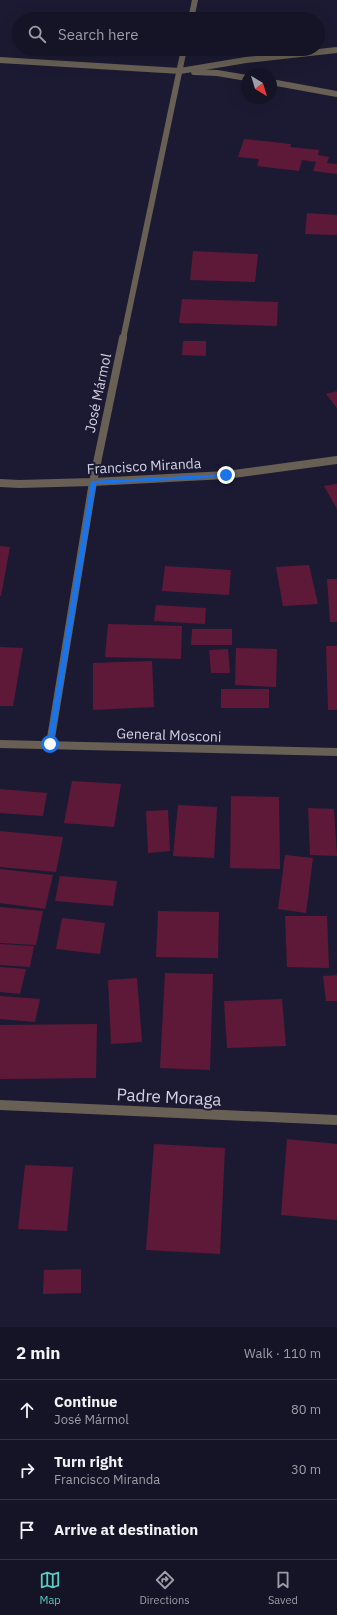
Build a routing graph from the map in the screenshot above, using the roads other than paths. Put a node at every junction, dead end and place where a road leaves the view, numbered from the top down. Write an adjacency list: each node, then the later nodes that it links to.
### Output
1 (195, 0): 2 (street)
2 (192, 12)
3 (337, 50): 4 (street)
4 (325, 51)
5 (183, 56): 8 (street, José Mármol)
6 (282, 56): 8 (street)
7 (0, 60): 8 (street)
8 (180, 71): 9 (street); 13 (street, José Mármol)
9 (241, 77)
10 (277, 83): 11 (street)
11 (337, 94)
12 (337, 460): 13 (street, Francisco Miranda)
13 (93, 482): 14 (street, Francisco Miranda); 16 (street, José Mármol)
14 (0, 483)
15 (0, 744): 16 (street, General Mosconi)
16 (50, 744): 17 (street, General Mosconi)
17 (337, 752)
18 (0, 1105): 19 (street, Padre Moraga)
19 (337, 1120)

